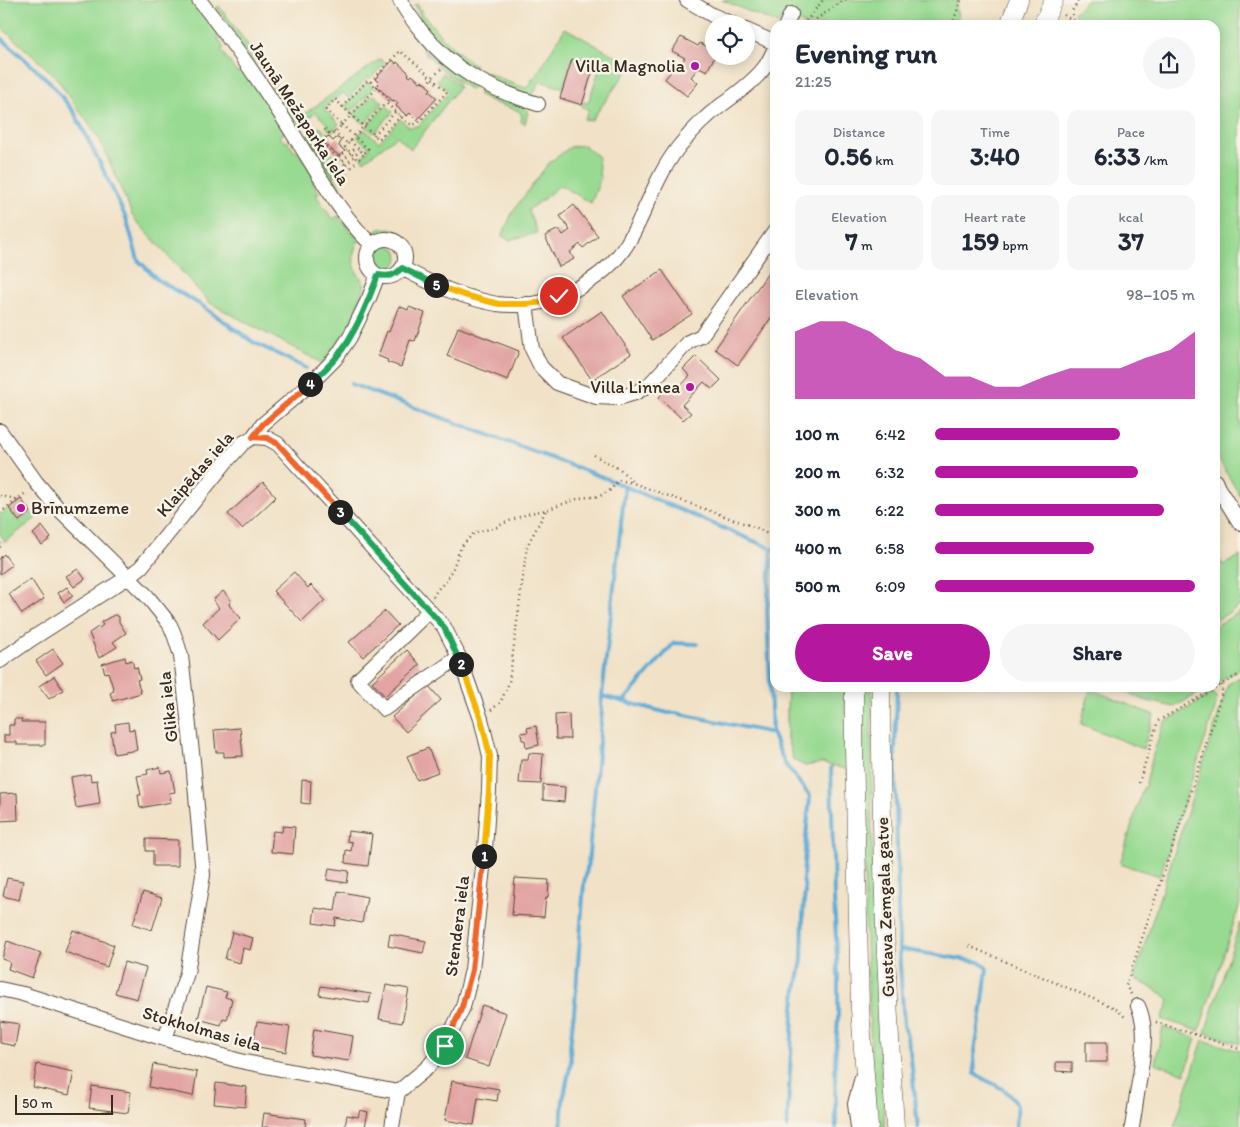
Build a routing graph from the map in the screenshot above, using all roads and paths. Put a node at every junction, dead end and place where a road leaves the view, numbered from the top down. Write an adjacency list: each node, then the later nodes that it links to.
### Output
1 (199, 0): 56 (street, Jaunā Mežaparka iela)
2 (400, 0): 20 (street)
3 (687, 0): 10 (street)
4 (823, 0): 11 (path)
5 (846, 0): 12 (path)
6 (961, 0): 13 (path)
7 (1019, 0): 14 (main road)
8 (1079, 0): 16 (path)
9 (1054, 2): 15 (main road)
10 (712, 15)
11 (807, 20)
12 (815, 20)
13 (954, 20)
14 (1011, 20)
15 (1045, 20)
16 (1073, 20)
17 (755, 34): 18 (street)
18 (770, 41)
19 (770, 57): 59 (street)
20 (448, 60): 21 (path); 26 (street)
21 (432, 78): 22 (path); 23 (path); 30 (path)
22 (370, 82): 24 (path); 27 (path)
23 (426, 84)
24 (376, 88): 25 (path); 29 (path)
25 (386, 102): 28 (path); 32 (path)
26 (538, 104)
27 (342, 106): 29 (path); 31 (path)
28 (396, 111): 30 (path); 36 (path)
29 (351, 115): 31 (path); 32 (path)
30 (401, 116): 36 (path)
31 (342, 125): 34 (path); 37 (path)
32 (364, 126): 36 (path); 37 (path)
33 (325, 129): 35 (path)
34 (334, 132): 35 (path); 38 (path)
35 (329, 133): 46 (path)
36 (374, 135)
37 (355, 136): 38 (path); 43 (path)
38 (349, 143): 39 (path); 40 (path)
39 (356, 147): 41 (path); 42 (path)
40 (347, 150): 42 (path); 46 (path)
41 (360, 150): 43 (path); 44 (path)
42 (350, 153): 44 (path); 45 (path)
43 (364, 154): 47 (path)
44 (354, 156): 47 (path); 49 (path)
45 (346, 157): 48 (path); 49 (path)
46 (339, 158): 48 (path); 50 (path)
47 (358, 160): 51 (path)
48 (342, 161): 52 (path)
49 (350, 161): 51 (path); 52 (path)
50 (336, 162)
51 (354, 164): 53 (path)
52 (346, 165): 53 (path)
53 (350, 168): 54 (path)
54 (347, 172)
55 (770, 238): 59 (street)
56 (372, 245): 57 (street); 58 (street)
57 (402, 268): 58 (street); 59 (street)
58 (378, 275): 61 (street, Klaipēdas iela)
59 (526, 304)
60 (0, 431): 74 (street, Glika iela)
61 (253, 437): 74 (street, Klaipēdas iela); 75 (street, Stendera iela)
62 (594, 456): 63 (path)
63 (633, 483): 68 (path); 71 (path)
64 (28, 491): 67 (path)
65 (1220, 491): 70 (street)
66 (0, 496): 67 (path)
67 (18, 499): 69 (path)
68 (546, 510): 75 (path); 83 (path)
69 (0, 513)
70 (1240, 523)
71 (770, 536)
72 (0, 543): 73 (path)
73 (0, 547)
74 (128, 577): 77 (street, Klaipēdas iela); 89 (street, Glika iela)
75 (429, 611): 76 (street, Stendera iela); 76 (street)
76 (458, 657): 83 (street, Stendera iela)
77 (0, 661)
78 (1240, 674): 79 (path)
79 (1222, 684): 87 (path)
80 (854, 692): 91 (main road, Gustava Zemgala gatve)
81 (881, 692): 96 (main road, Gustava Zemgala gatve)
82 (1208, 692): 84 (path)
83 (481, 719): 92 (street, Stendera iela)
84 (1139, 783)
85 (969, 946): 88 (path)
86 (0, 989): 89 (street, Stokholmas iela)
87 (1141, 1012): 90 (path); 97 (street)
88 (1125, 1017)
89 (165, 1039): 92 (street, Stokholmas iela)
90 (1240, 1049)
91 (864, 1069): 94 (street, Gustava Zemgala gatve); 95 (main road, Gustava Zemgala gatve)
92 (398, 1092): 93 (street)
93 (392, 1127)
94 (858, 1127)
95 (869, 1127)
96 (895, 1127)
97 (1132, 1127)

